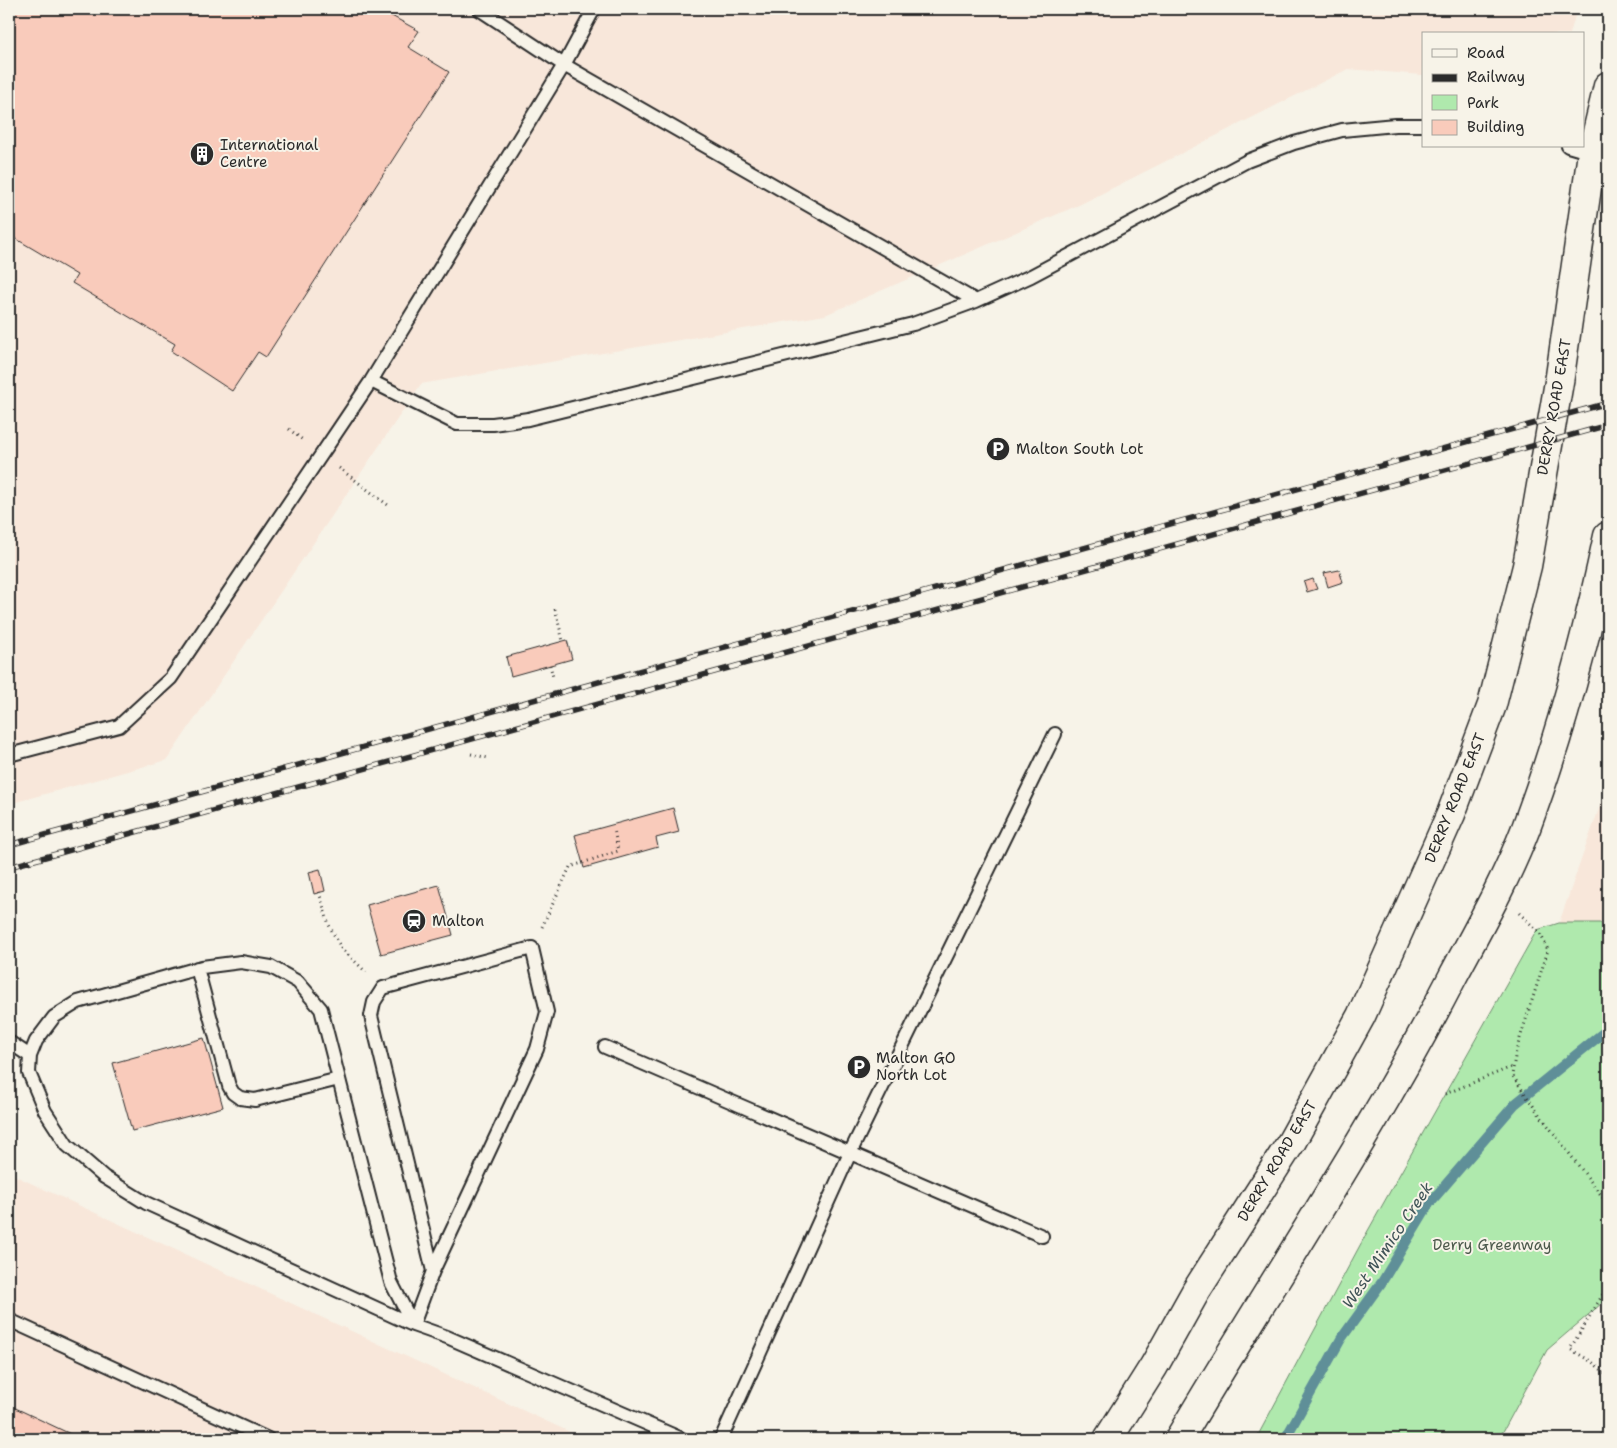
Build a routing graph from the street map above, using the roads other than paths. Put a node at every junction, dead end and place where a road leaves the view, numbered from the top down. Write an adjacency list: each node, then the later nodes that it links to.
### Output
1 (479, 9): 3 (lane)
2 (594, 9): 3 (lane)
3 (564, 65): 8 (lane); 9 (lane)
4 (1608, 86): 6 (main road, DERRY ROAD EAST)
5 (1422, 125): 8 (lane)
6 (1584, 141)
7 (1580, 150): 26 (main road, DERRY ROAD EAST)
8 (976, 301): 9 (lane)
9 (371, 382): 12 (lane)
10 (1608, 536): 27 (main road)
11 (1055, 734): 18 (lane)
12 (9, 755)
13 (197, 968): 16 (lane); 17 (lane); 17 (lane)
14 (9, 1042): 16 (lane)
15 (605, 1047): 18 (lane)
16 (30, 1056): 22 (lane)
17 (339, 1079): 22 (lane)
18 (850, 1153): 19 (lane); 25 (lane)
19 (1042, 1236)
20 (433, 1272): 20 (lane); 22 (lane)
21 (9, 1320): 23 (lane)
22 (413, 1325): 24 (lane)
23 (268, 1439)
24 (682, 1439)
25 (721, 1439)
26 (1108, 1439)
27 (1179, 1439)

